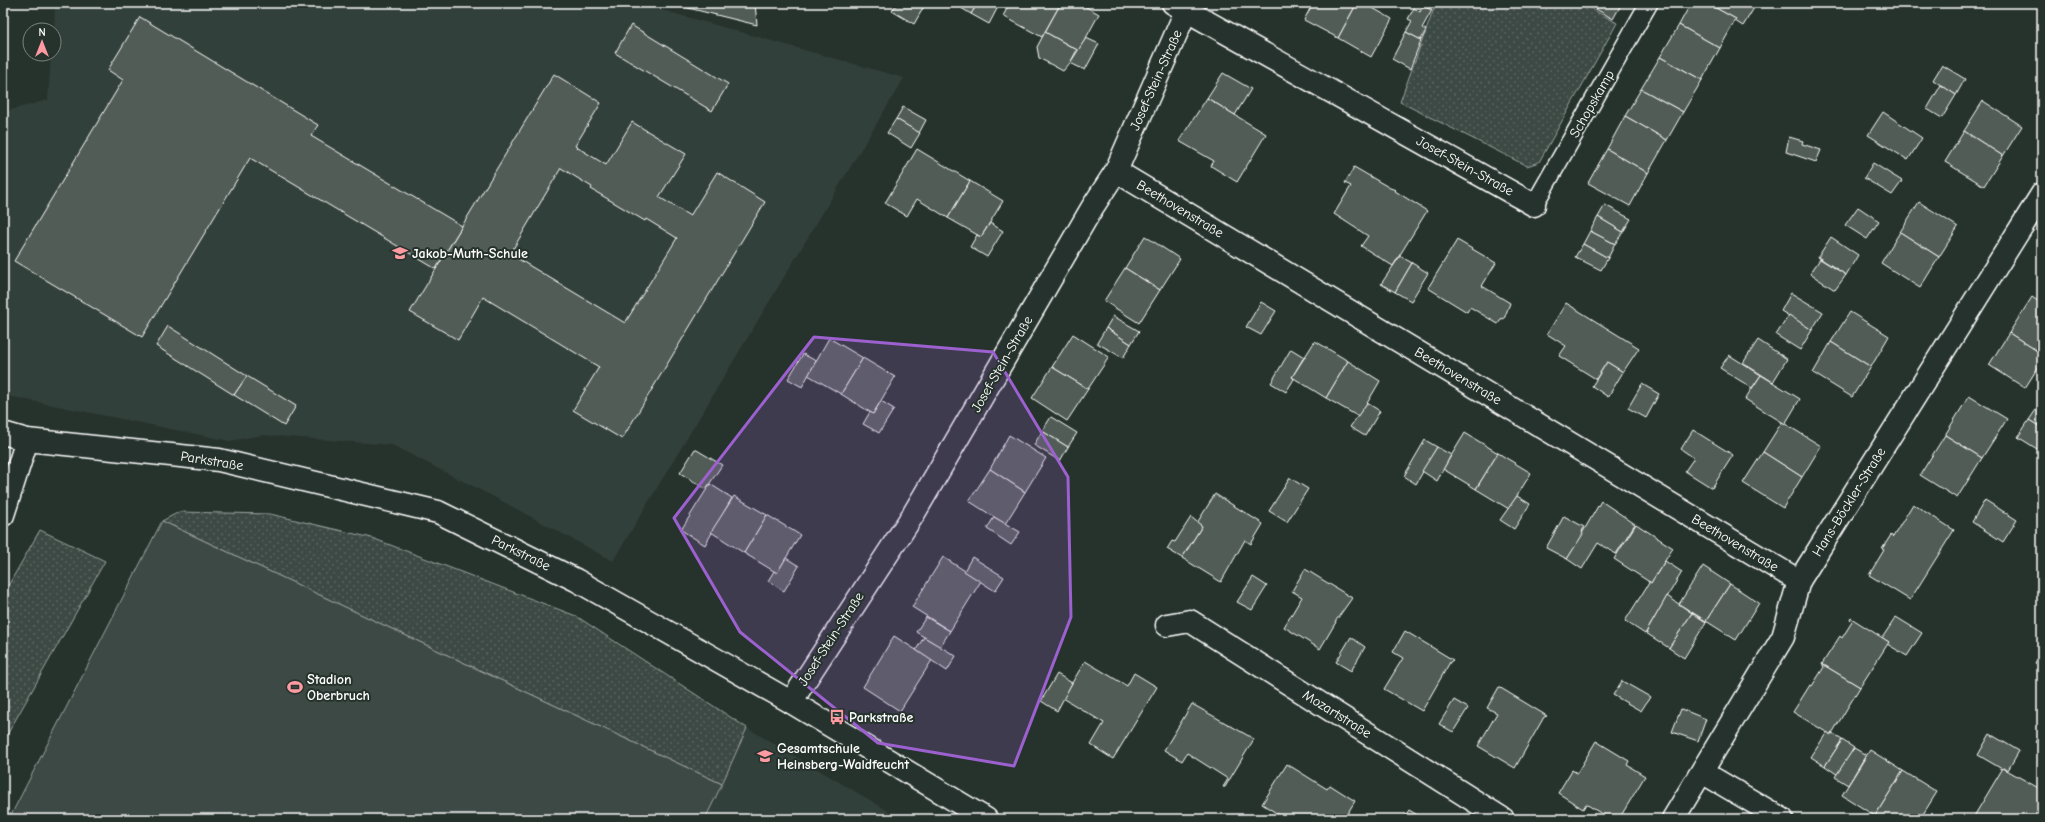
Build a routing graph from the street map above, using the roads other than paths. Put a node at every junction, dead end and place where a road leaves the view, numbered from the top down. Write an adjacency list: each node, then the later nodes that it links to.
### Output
1 (1649, 3): 5 (lane, Schopskamp)
2 (1180, 7): 3 (street, Josef-Stein-Straße); 5 (street, Josef-Stein-Straße)
3 (1116, 171): 9 (street, Beethovenstraße); 11 (street, Josef-Stein-Straße)
4 (2042, 194): 9 (street, Hans-Böckler-Straße)
5 (1534, 205)
6 (3, 433): 7 (street, Parkstraße)
7 (27, 440): 8 (street); 11 (street, Parkstraße)
8 (3, 515)
9 (1799, 582): 12 (street, Hans-Böckler-Straße)
10 (1167, 625): 14 (street, Mozartstraße)
11 (791, 702): 13 (street, Parkstraße)
12 (1702, 772): 15 (street, Hans-Böckler-Straße); 16 (street)
13 (986, 819)
14 (1503, 819)
15 (1673, 819)
16 (1782, 819)

